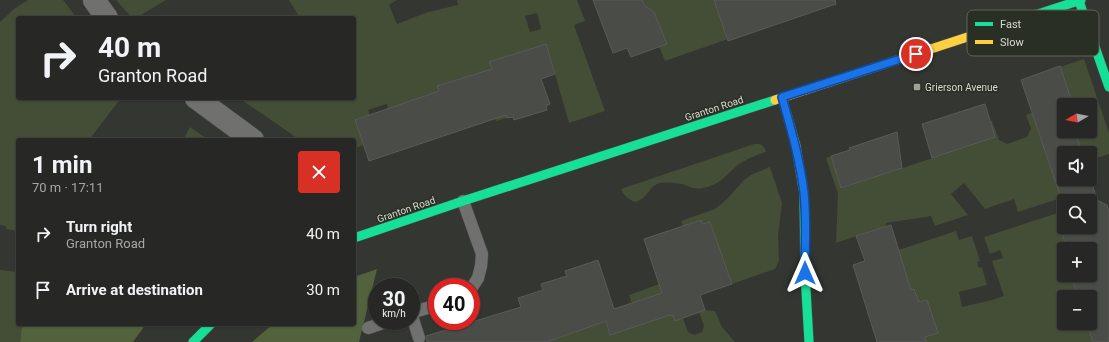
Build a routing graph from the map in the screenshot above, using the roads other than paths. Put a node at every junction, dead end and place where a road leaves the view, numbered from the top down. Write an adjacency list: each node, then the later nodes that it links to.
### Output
1 (94, 0): 5 (street)
2 (1080, 0): 3 (main road, Granton Road); 4 (main road)
3 (1049, 10)
4 (1083, 10)
5 (106, 16)
6 (967, 37): 9 (main road, Granton Road)
7 (1099, 56): 8 (main road)
8 (1109, 87)
9 (782, 97): 12 (main road, Granton Road); 19 (main road)
10 (199, 100): 11 (street)
11 (250, 138)
12 (463, 201): 13 (main road, Granton Road); 14 (lane)
13 (356, 237)
14 (478, 278)
15 (209, 326): 18 (main road)
16 (416, 330): 17 (lane)
17 (419, 338)
18 (193, 342)
19 (809, 342)

